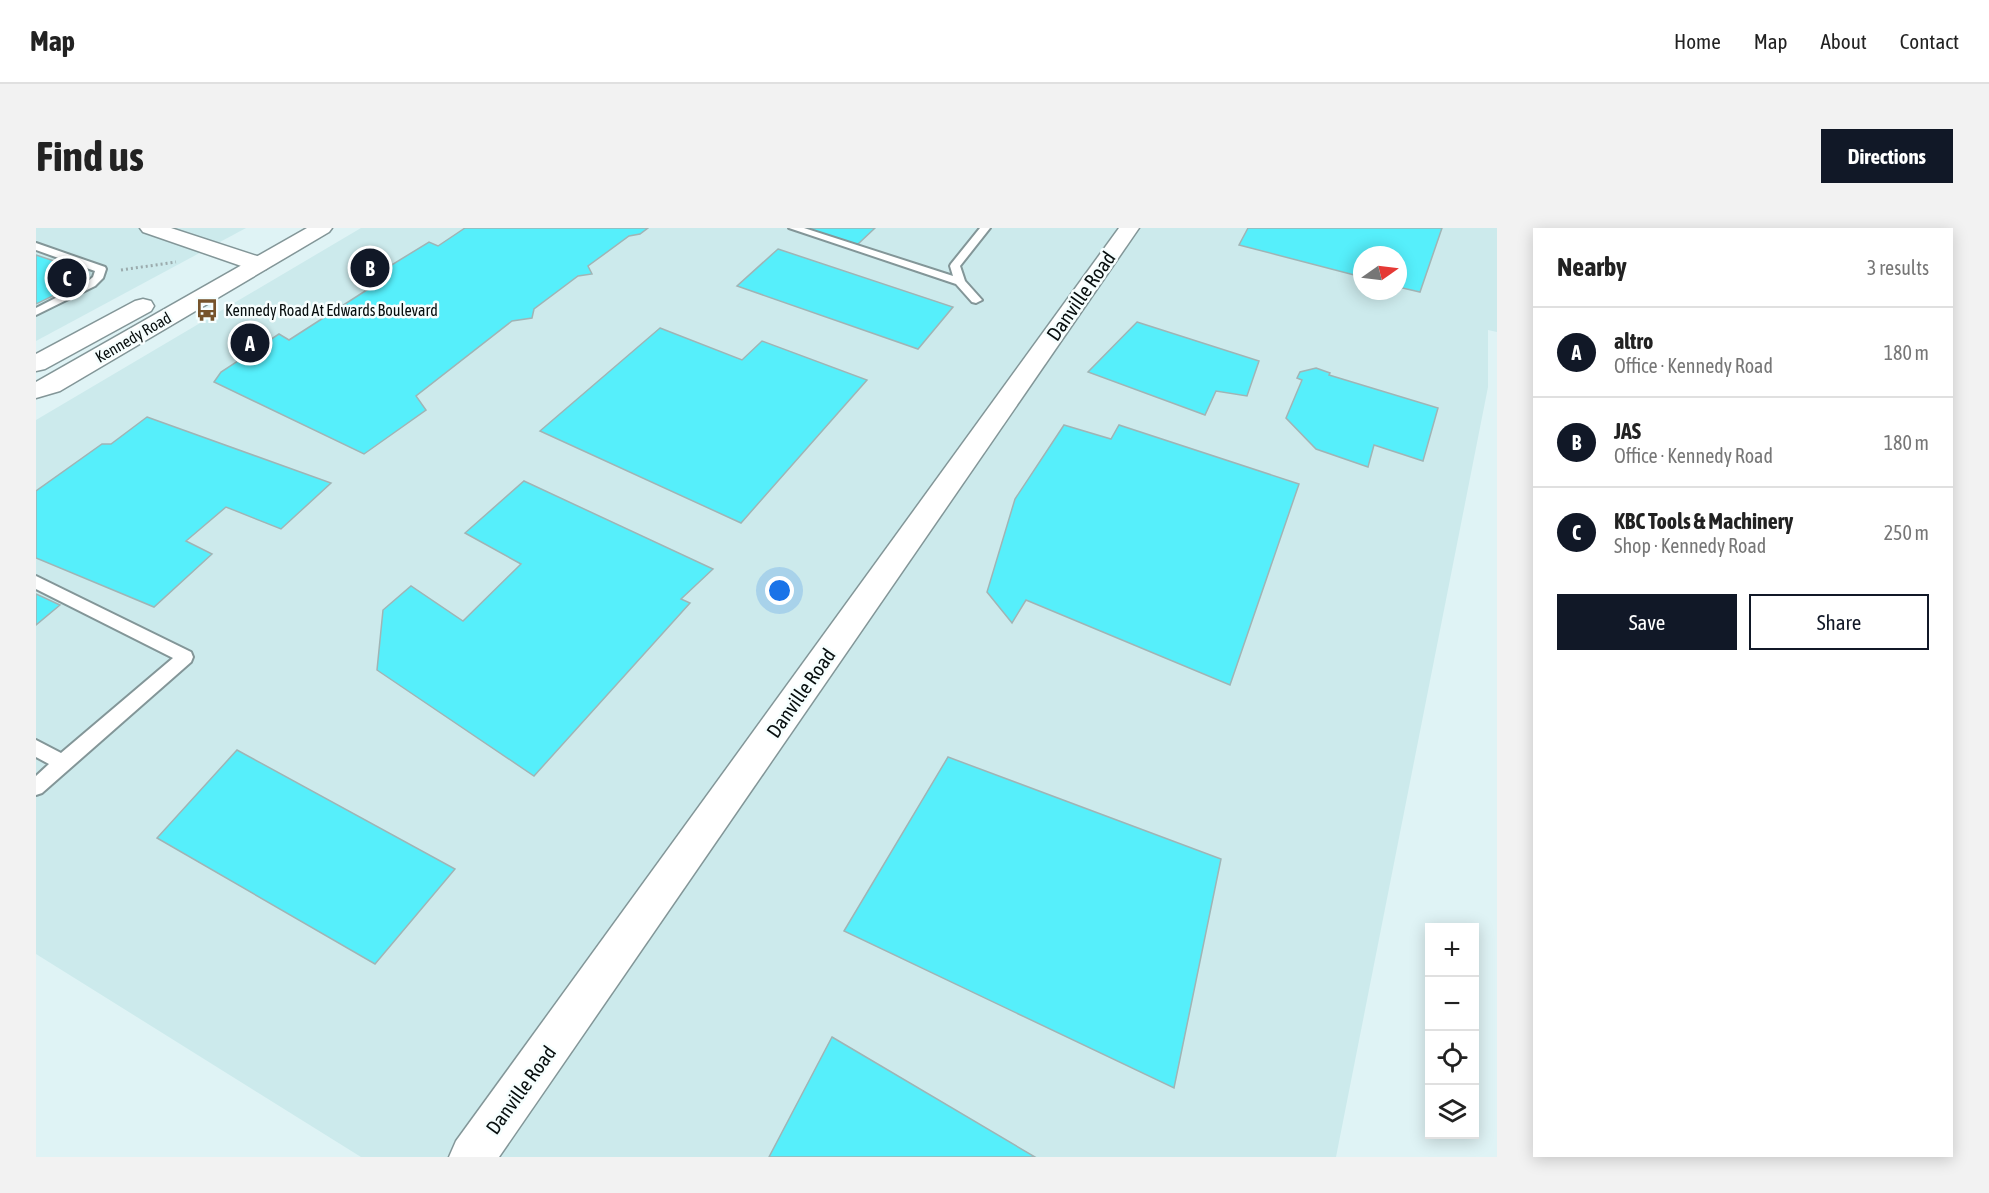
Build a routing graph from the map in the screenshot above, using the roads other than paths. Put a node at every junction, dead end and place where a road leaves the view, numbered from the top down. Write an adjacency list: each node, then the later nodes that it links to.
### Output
1 (150, 228): 8 (street)
2 (284, 228): 8 (street)
3 (322, 228): 9 (street, Kennedy Road)
4 (794, 228): 11 (lane)
5 (985, 228): 11 (lane)
6 (1129, 228): 21 (street, Danville Road)
7 (36, 246): 14 (lane)
8 (234, 256): 9 (street); 10 (street)
9 (258, 264): 16 (street, Kennedy Road)
10 (192, 278)
11 (960, 282): 13 (lane)
12 (161, 296): 15 (street, Kennedy Road)
13 (976, 300)
14 (36, 312)
15 (36, 364)
16 (36, 390)
17 (36, 582): 19 (lane)
18 (36, 748): 19 (lane)
19 (62, 763): 20 (lane)
20 (36, 787)
21 (472, 1157)

